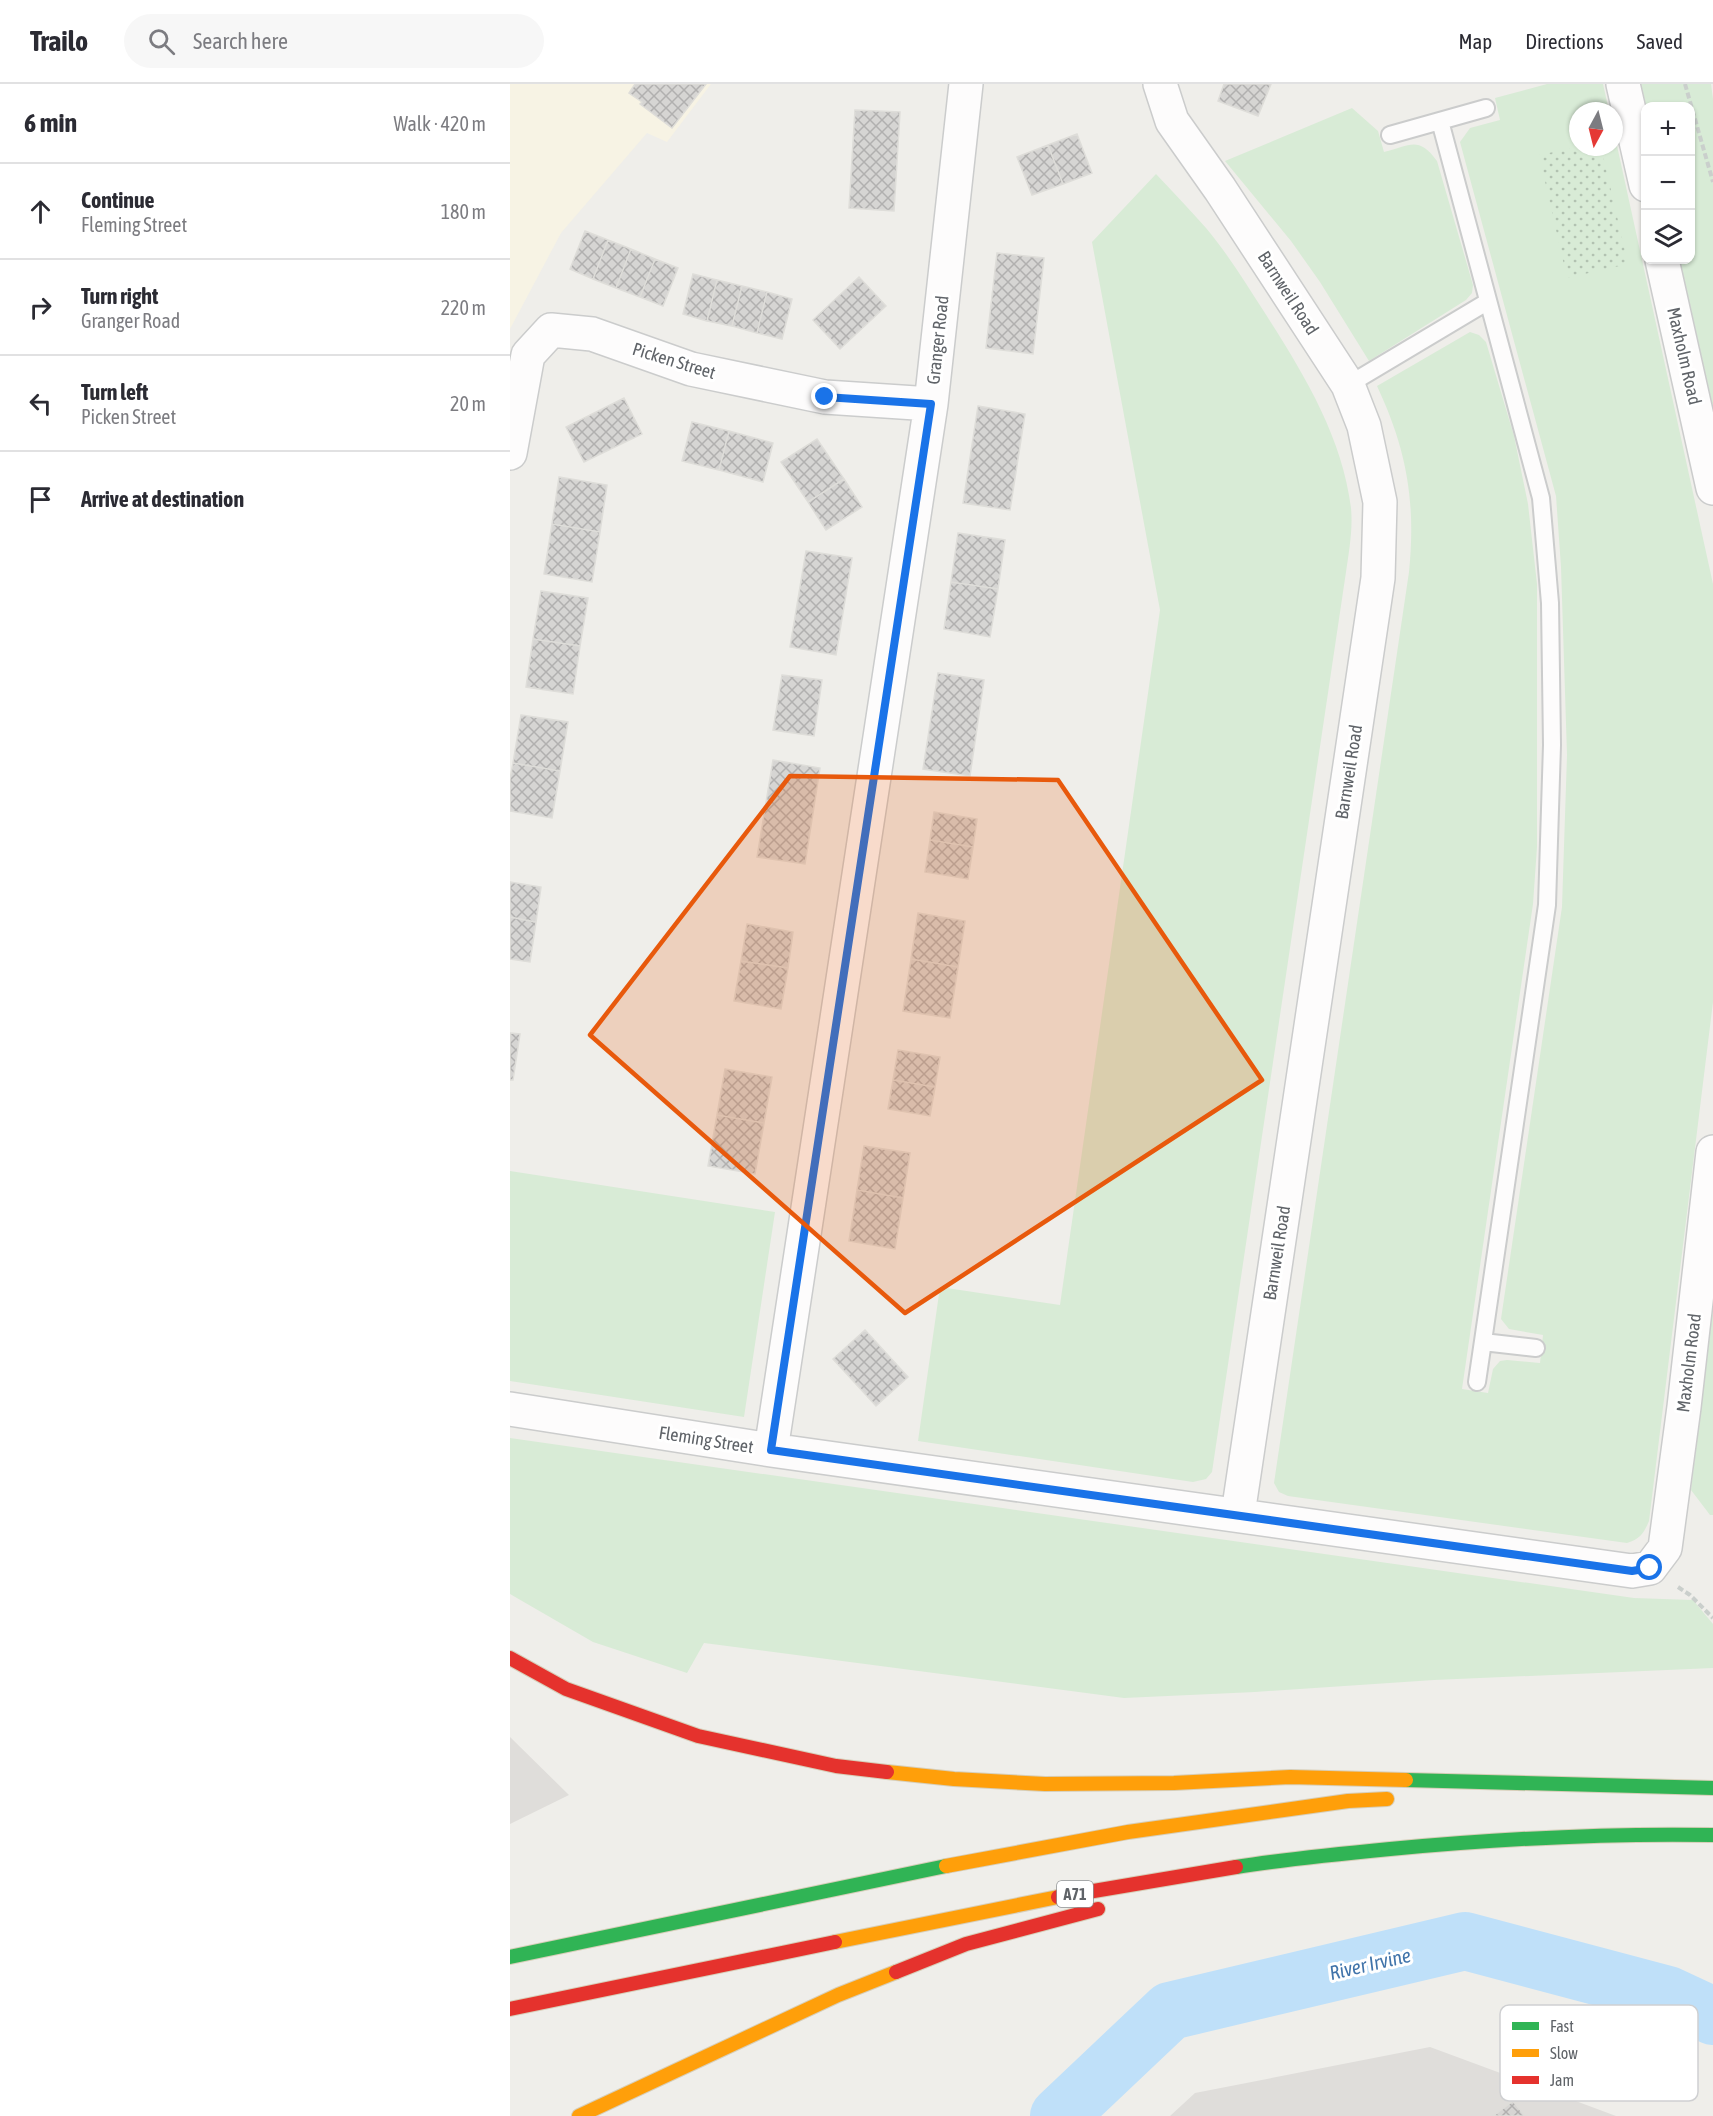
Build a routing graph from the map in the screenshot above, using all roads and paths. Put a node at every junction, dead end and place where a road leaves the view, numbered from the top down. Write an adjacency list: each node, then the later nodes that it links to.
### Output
1 (966, 84): 13 (street, Granger Road)
2 (1160, 84): 12 (street, Barnweil Road)
3 (1623, 84): 8 (street)
4 (1685, 84): 9 (path)
5 (1486, 108): 6 (lane)
6 (1440, 122): 7 (lane); 11 (lane)
7 (1390, 135)
8 (1641, 163)
9 (1713, 182)
10 (1663, 264): 15 (street, Maxholm Road)
11 (1487, 302): 12 (lane); 17 (lane)
12 (1348, 385): 22 (street, Barnweil Road)
13 (931, 404): 14 (street, Picken Street); 21 (street, Granger Road)
14 (510, 453)
15 (1713, 488)
16 (1713, 1152): 23 (street, Maxholm Road)
17 (1483, 1342): 18 (lane); 19 (lane)
18 (1536, 1348)
19 (1477, 1382)
20 (510, 1409): 21 (street, Fleming Street)
21 (771, 1450): 22 (street, Fleming Street)
22 (1238, 1514): 23 (street, Fleming Street)
23 (1650, 1568): 24 (path)
24 (1713, 1618)
25 (510, 1658): 26 (main road)
26 (1627, 1785): 27 (main road); 28 (main road)
27 (1713, 1788)
28 (1452, 1795)
29 (1406, 1798): 34 (main road)
30 (1713, 1835): 31 (main road, A71)
31 (1280, 1860): 32 (main road); 35 (main road, A71)
32 (1145, 1896)
33 (1111, 1905): 36 (main road)
34 (510, 1958)
35 (510, 2010)
36 (579, 2116)

